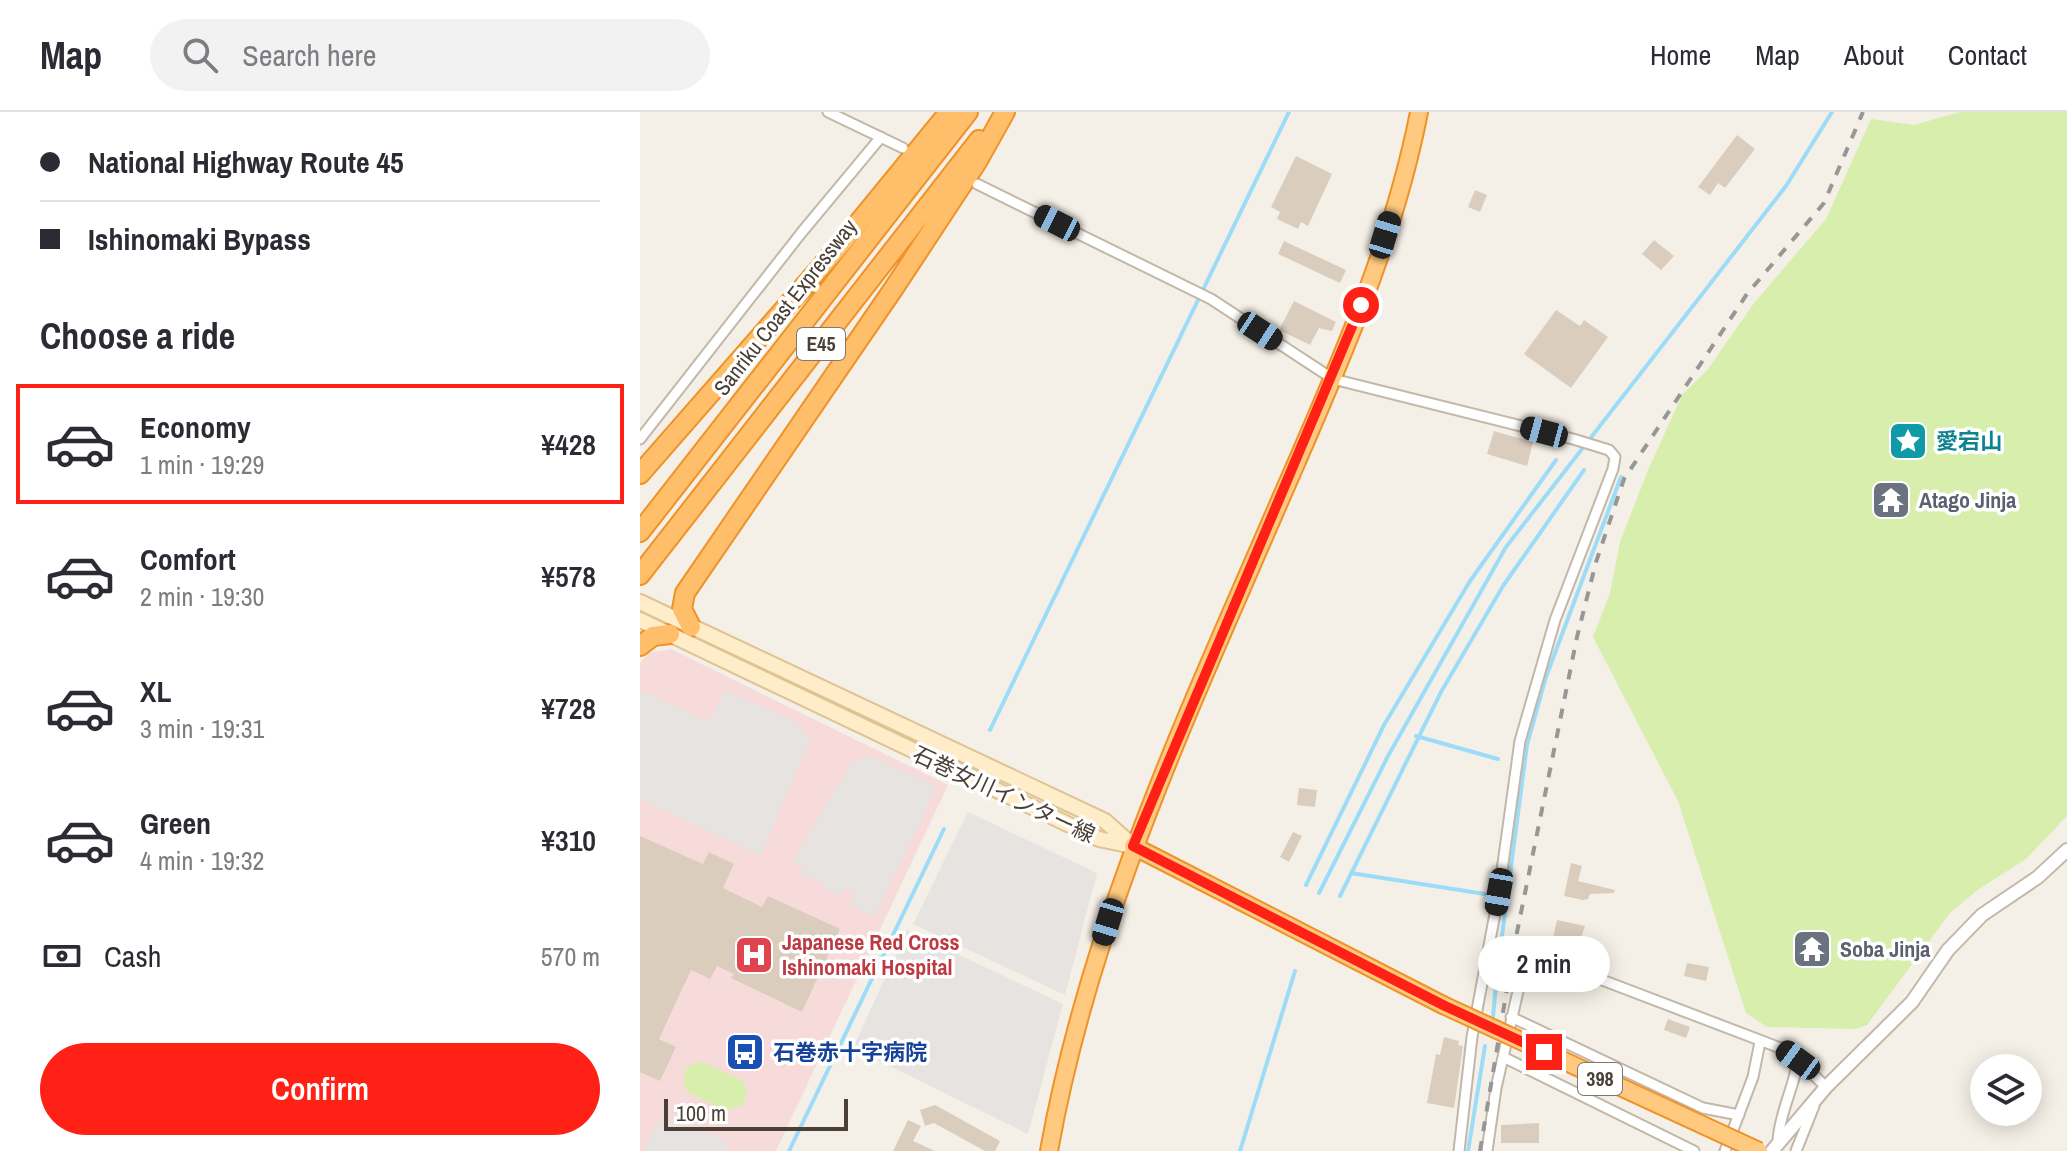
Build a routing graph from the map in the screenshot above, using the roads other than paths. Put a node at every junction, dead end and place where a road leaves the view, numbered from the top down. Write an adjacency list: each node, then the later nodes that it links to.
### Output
1 (828, 112): 6 (street)
2 (949, 112): 11 (highway)
3 (968, 112): 12 (highway, Sanriku Coast Expressway / E45)
4 (1002, 112): 13 (highway, E45); 16 (highway)
5 (1419, 112): 9 (highway)
6 (881, 137): 7 (street); 10 (street)
7 (903, 148)
8 (977, 184): 9 (street)
9 (1333, 379): 19 (highway); 21 (street)
10 (640, 439)
11 (640, 474)
12 (640, 532)
13 (640, 575)
14 (640, 602): 16 (main road, 石巻女川インター線)
15 (640, 620): 17 (main road, 石巻女川インター線)
16 (691, 627): 19 (main road, 石巻女川インター線)
17 (670, 634): 18 (highway); 19 (main road, 石巻女川インター線)
18 (640, 646)
19 (1133, 846): 30 (highway); 35 (highway, 398, bridge)
20 (2067, 850): 27 (street)
21 (1490, 945): 22 (street); 31 (street)
22 (1526, 956): 23 (street); 24 (street)
23 (1511, 1017): 25 (street); 28 (street)
24 (1760, 1042): 26 (street); 28 (street)
25 (1503, 1057): 32 (street); 33 (street)
26 (1798, 1060): 27 (street); 29 (street)
27 (1822, 1091): 29 (street); 36 (street)
28 (1739, 1115): 34 (street)
29 (1775, 1145)
30 (1049, 1151)
31 (1459, 1151)
32 (1487, 1151)
33 (1694, 1151)
34 (1725, 1151)
35 (1759, 1151)
36 (1796, 1151)

